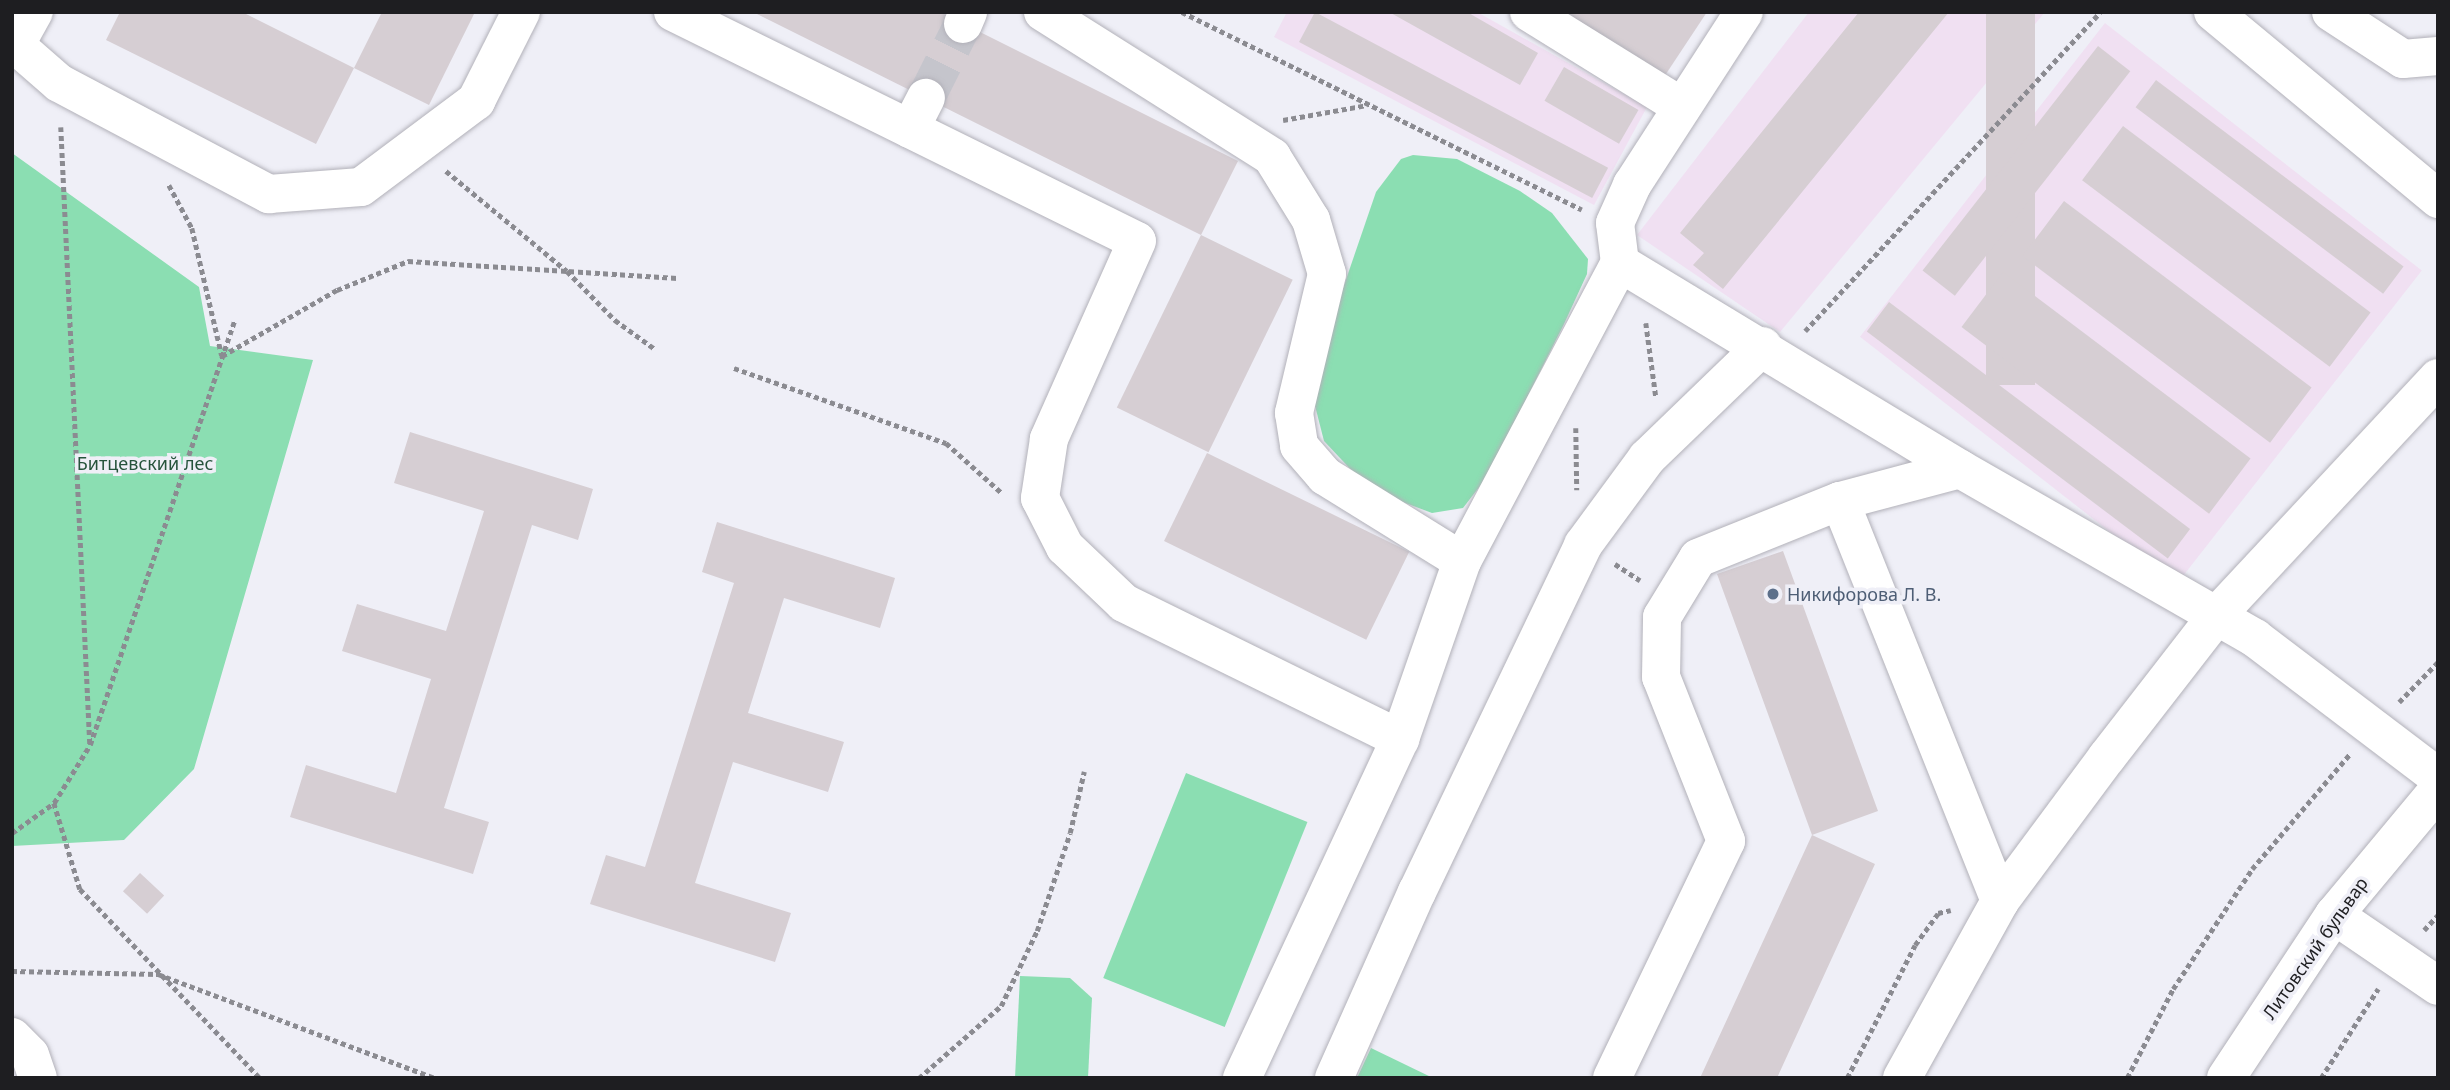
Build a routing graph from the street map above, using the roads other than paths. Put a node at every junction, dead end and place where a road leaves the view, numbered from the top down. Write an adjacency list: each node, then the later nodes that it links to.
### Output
1 (521, 12): 8 (main road)
2 (673, 12): 19 (main road)
3 (1043, 12): 17 (main road)
4 (1529, 12): 10 (main road)
5 (1744, 12): 10 (main road)
6 (2213, 12): 11 (main road)
7 (2331, 12): 9 (main road)
8 (21, 33)
9 (2438, 56)
10 (1682, 107): 12 (main road)
11 (2438, 199)
12 (1629, 269): 13 (main road); 17 (main road)
13 (1772, 352): 15 (main road); 28 (main road)
14 (2438, 378): 18 (main road)
15 (1960, 468): 16 (main road); 18 (main road)
16 (1840, 501): 22 (main road); 29 (main road)
17 (1462, 561): 19 (main road)
18 (2217, 615): 20 (main road); 22 (main road)
19 (1401, 739): 27 (main road)
20 (2438, 777)
21 (2438, 790): 23 (main road, Литовский бульвар)
22 (2000, 901): 30 (main road)
23 (2334, 915): 24 (main road); 31 (main road, Литовский бульвар)
24 (2438, 986)
25 (12, 1037): 26 (main road)
26 (38, 1078)
27 (1242, 1078)
28 (1334, 1078)
29 (1612, 1078)
30 (1902, 1078)
31 (2226, 1078)

